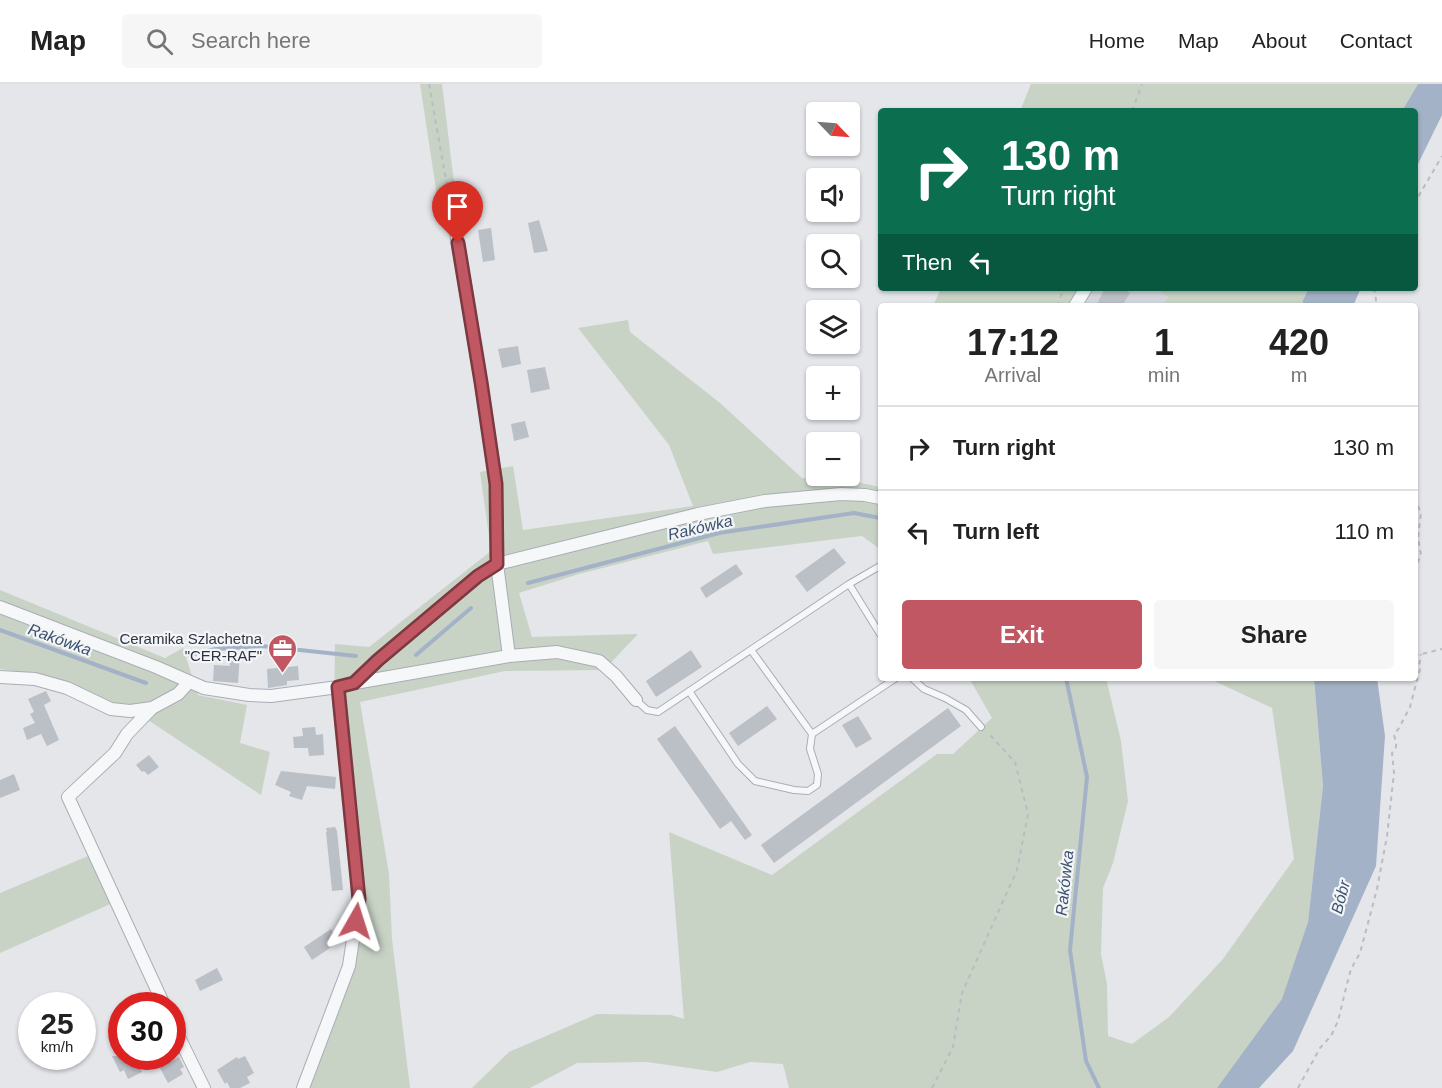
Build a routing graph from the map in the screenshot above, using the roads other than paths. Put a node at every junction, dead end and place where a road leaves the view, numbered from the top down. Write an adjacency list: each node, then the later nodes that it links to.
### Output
1 (454, 220): 3 (street)
2 (878, 498): 3 (street)
3 (497, 564): 9 (street); 14 (street)
4 (878, 567): 5 (lane)
5 (849, 584): 7 (lane); 8 (lane)
6 (0, 607): 13 (street)
7 (878, 631)
8 (751, 650): 16 (lane); 22 (lane)
9 (509, 656): 14 (street); 17 (street)
10 (0, 676): 19 (street)
11 (892, 681): 22 (lane)
12 (915, 681): 20 (lane)
13 (189, 682): 15 (street); 18 (street)
14 (354, 683): 15 (street)
15 (338, 687): 26 (street)
16 (689, 692): 17 (lane); 22 (lane)
17 (636, 700)
18 (152, 708): 19 (street); 21 (street)
19 (111, 709): 21 (street)
20 (981, 727)
21 (127, 734): 23 (street)
22 (812, 734)
23 (158, 992)
24 (186, 1051): 25 (street)
25 (204, 1088)
26 (303, 1088)

